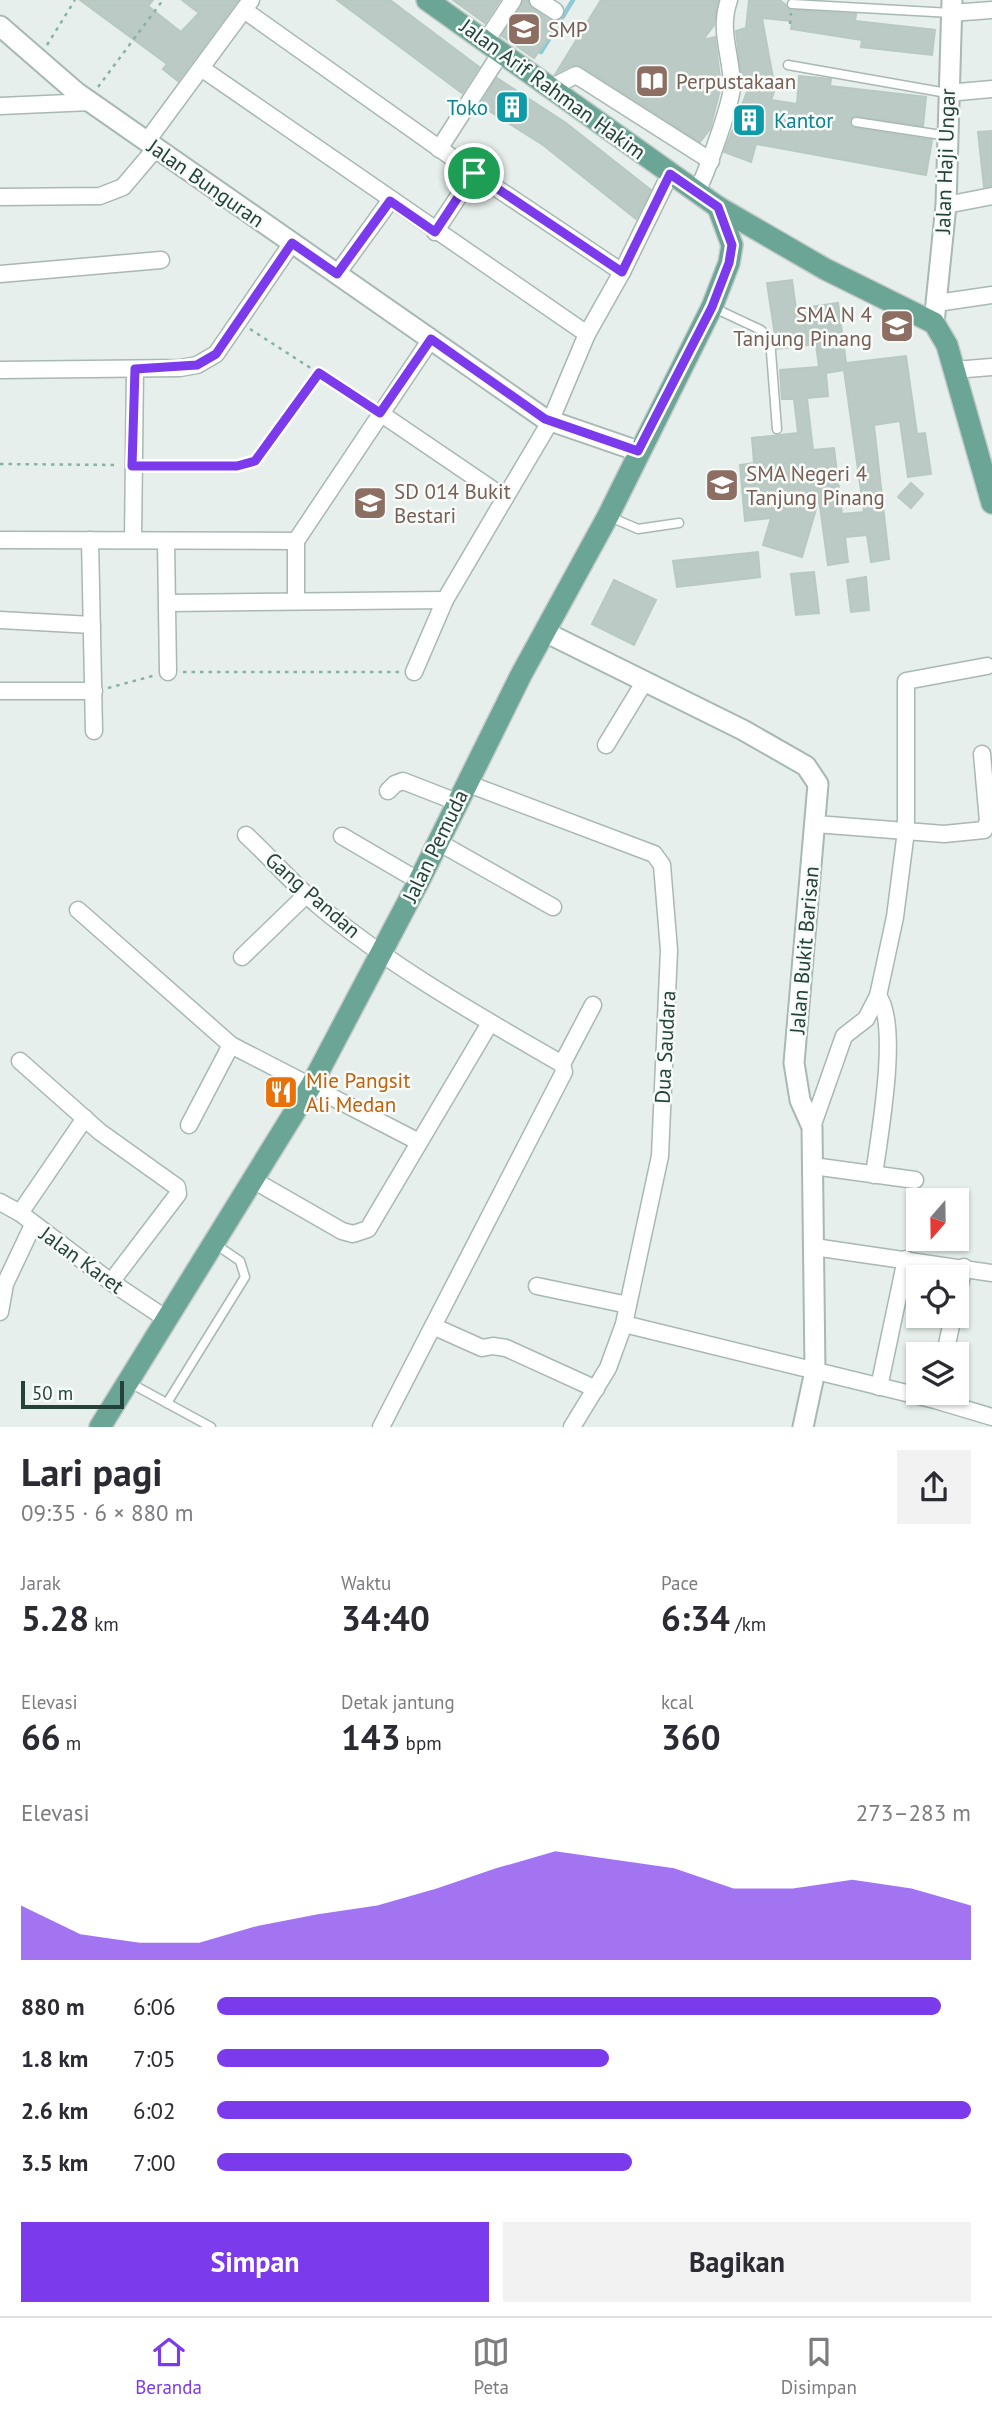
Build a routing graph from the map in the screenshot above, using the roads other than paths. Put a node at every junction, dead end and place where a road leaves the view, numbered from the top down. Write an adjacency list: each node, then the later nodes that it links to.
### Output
1 (426, 0): 11 (main road, Jalan Arif Rahman Hakim)
2 (513, 0): 11 (street)
3 (538, 0): 9 (street)
4 (729, 0): 23 (street)
5 (792, 4): 7 (lane)
6 (247, 5): 13 (street); 22 (street)
7 (952, 7): 8 (street); 16 (street, Jalan Haji Ungar)
8 (992, 10)
9 (555, 11)
10 (0, 26): 17 (street, Jalan Bunguran)
11 (494, 46): 14 (main road, Jalan Arif Rahman Hakim); 22 (street)
12 (788, 65): 16 (lane)
13 (201, 68): 21 (street); 29 (street)
14 (552, 87): 23 (street); 25 (main road, Jalan Arif Rahman Hakim)
15 (992, 89): 16 (street)
16 (947, 93): 20 (street, Jalan Haji Ungar)
17 (90, 101): 18 (street); 21 (street, Jalan Bunguran)
18 (0, 106)
19 (856, 122): 20 (lane)
20 (948, 136): 30 (street, Jalan Haji Ungar)
21 (152, 145): 28 (street); 34 (street, Jalan Bunguran)
22 (439, 149): 24 (street)
23 (711, 161): 26 (street)
24 (474, 173): 33 (street); 37 (street)
25 (670, 174): 26 (main road, Jalan Arif Rahman Hakim); 37 (street)
26 (697, 191): 31 (main road, Jalan Arif Rahman Hakim)
27 (992, 196): 30 (street)
28 (0, 197)
29 (390, 201): 33 (street); 38 (street)
30 (946, 205): 42 (street, Jalan Haji Ungar)
31 (718, 207): 32 (main road, Jalan Arif Rahman Hakim); 35 (main road)
32 (754, 227): 35 (main road); 42 (main road, Jalan Arif Rahman Hakim)
33 (435, 232): 43 (street)
34 (292, 243): 38 (street, Jalan Bunguran); 46 (street)
35 (732, 245): 41 (main road, Jalan Pemuda)
36 (161, 260): 39 (street)
37 (622, 272): 43 (street)
38 (337, 274): 44 (street, Jalan Bunguran)
39 (0, 275)
40 (992, 295): 42 (street)
41 (712, 307): 51 (lane); 52 (main road, Jalan Pemuda)
42 (935, 313): 48 (main road)
43 (587, 334): 50 (street)
44 (431, 339): 49 (street); 50 (street, Jalan Bunguran)
45 (992, 367): 48 (street)
46 (135, 369): 47 (street); 60 (street)
47 (0, 370)
48 (954, 370): 53 (main road)
49 (380, 413): 54 (street); 62 (street)
50 (550, 422): 52 (street, Jalan Bunguran); 54 (street)
51 (777, 429)
52 (638, 451): 56 (main road, Jalan Pemuda)
53 (985, 454): 55 (main road)
54 (505, 498): 63 (street)
55 (992, 503)
56 (608, 516): 57 (lane); 68 (main road, Jalan Pemuda)
57 (679, 523)
58 (0, 540): 59 (street)
59 (90, 540): 60 (street); 67 (street)
60 (133, 540): 61 (street)
61 (166, 541): 62 (street); 65 (street)
62 (296, 541): 64 (street)
63 (445, 600): 64 (street); 71 (street)
64 (296, 601): 65 (street)
65 (168, 603): 70 (street)
66 (0, 620): 67 (street)
67 (92, 625): 74 (street)
68 (545, 632): 72 (street, Jalan Bukit Barisan); 79 (main road, Jalan Pemuda)
69 (987, 666): 82 (street)
70 (168, 672)
71 (414, 672)
72 (645, 681): 76 (street); 81 (street, Jalan Bukit Barisan)
73 (0, 691): 74 (street)
74 (94, 691): 75 (street)
75 (94, 731)
76 (606, 745)
77 (982, 754): 80 (street)
78 (388, 792): 79 (street, Dua Saudara)
79 (462, 793): 85 (main road, Jalan Pemuda); 119 (street, Dua Saudara)
80 (990, 812): 82 (street)
81 (816, 824): 82 (street); 101 (street, Jalan Bukit Barisan)
82 (906, 831): 92 (street)
83 (246, 835): 87 (street, Gang Pandan)
84 (342, 836): 86 (street)
85 (438, 842): 86 (main road, Jalan Pemuda); 88 (street)
86 (419, 881): 90 (main road, Jalan Pemuda)
87 (306, 895): 90 (street, Gang Pandan); 91 (street)
88 (553, 907)
89 (78, 910): 95 (street)
90 (381, 953): 94 (street, Gang Pandan); 98 (main road, Jalan Pemuda)
91 (242, 957)
92 (878, 996): 101 (street); 104 (street)
93 (593, 1004): 97 (street)
94 (490, 1023): 97 (street, Gang Pandan); 102 (street)
95 (230, 1045): 98 (street); 100 (street)
96 (20, 1061): 99 (street)
97 (562, 1064): 123 (street)
98 (312, 1084): 102 (street); 106 (main road, Jalan Pemuda)
99 (85, 1118): 108 (street); 116 (street)
100 (189, 1125)
101 (812, 1127): 103 (street, Jalan Bukit Barisan)
102 (419, 1142): 106 (street)
103 (813, 1166): 104 (street); 111 (street, Jalan Bukit Barisan)
104 (874, 1175): 105 (street)
105 (915, 1180)
106 (255, 1181): 110 (main road, Jalan Pemuda)
107 (0, 1202): 108 (street, Jalan Karet)
108 (20, 1213): 109 (street, Jalan Karet)
109 (33, 1225): 116 (street, Jalan Karet); 117 (street)
110 (215, 1244): 121 (main road, Jalan Pemuda); 129 (lane)
111 (814, 1247): 112 (street); 124 (street, Jalan Bukit Barisan)
112 (906, 1259): 113 (street); 126 (street)
113 (950, 1265)
114 (969, 1268): 115 (street)
115 (992, 1273)
116 (111, 1282): 121 (street, Jalan Karet)
117 (2, 1283): 120 (street)
118 (537, 1286): 119 (street)
119 (628, 1305): 122 (street, Dua Saudara)
120 (0, 1312)
121 (166, 1318): 125 (main road, Jalan Pemuda)
122 (624, 1324): 124 (street); 127 (street, Dua Saudara)
123 (435, 1327): 127 (street); 134 (street)
124 (815, 1371): 126 (street); 136 (street, Jalan Bukit Barisan)
125 (128, 1381): 129 (lane); 132 (main road, Jalan Pemuda)
126 (879, 1387): 128 (street)
127 (596, 1389): 135 (street, Dua Saudara)
128 (906, 1391)
129 (167, 1403): 133 (lane)
130 (963, 1405): 131 (street)
131 (992, 1415)
132 (100, 1427)
133 (211, 1427)
134 (381, 1427)
135 (572, 1427)
136 (803, 1427)

